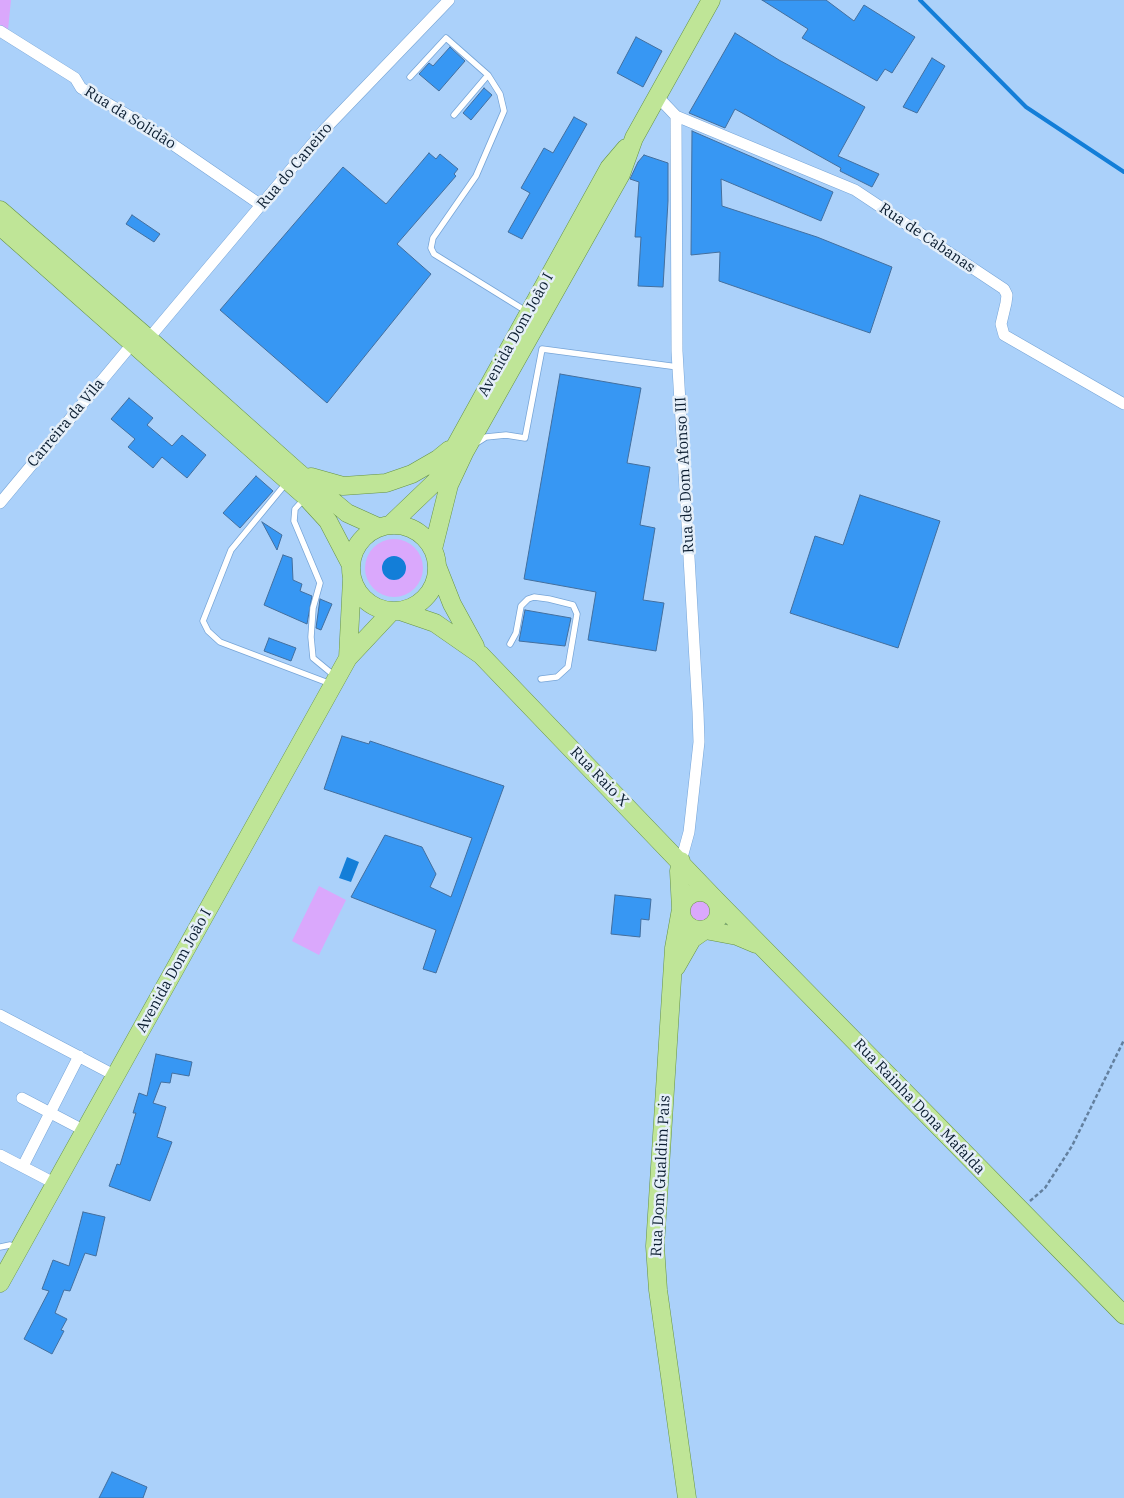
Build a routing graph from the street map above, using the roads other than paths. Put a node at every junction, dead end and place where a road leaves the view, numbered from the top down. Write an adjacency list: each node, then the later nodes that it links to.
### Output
1 (448, 0): 10 (street, Rua do Caneiro)
2 (711, 0): 6 (main road, Avenida Dom João I)
3 (0, 30): 10 (street, Rua da Solidão)
4 (488, 74): 5 (lane); 7 (lane); 13 (lane)
5 (410, 77)
6 (657, 96): 8 (street); 9 (main road, Avenida Dom João I)
7 (454, 115)
8 (676, 116): 15 (street, Rua de Dom Afonso III); 16 (street, Rua de Cabanas)
9 (634, 138): 13 (main road, Avenida Dom João I); 17 (main road, Avenida Dom João I)
10 (261, 205): 14 (street, Rua do Caneiro)
11 (0, 210): 14 (main road)
12 (0, 226): 14 (main road)
13 (529, 312): 17 (main road, Avenida Dom João I)
14 (141, 344): 18 (main road); 20 (street, Carreira da Vila)
15 (678, 368): 17 (lane); 30 (street, Rua de Dom Afonso III)
16 (1124, 404)
17 (459, 448): 18 (main road); 21 (main road, Avenida Dom João I); 22 (main road, Avenida Dom João I)
18 (293, 476): 19 (main road); 21 (main road); 29 (lane)
19 (306, 497): 23 (main road); 29 (lane)
20 (0, 503)
21 (384, 526): 22 (main road); 23 (main road)
22 (435, 557): 24 (main road); 26 (main road, Rua Raio X)
23 (351, 572): 24 (main road); 27 (main road, Avenida Dom João I)
24 (396, 611): 26 (main road, Rua Raio X); 27 (main road, Avenida Dom João I)
25 (510, 644): 28 (lane)
26 (480, 655): 30 (main road, Rua Raio X)
27 (348, 658): 29 (main road, Avenida Dom João I)
28 (541, 679)
29 (335, 681): 38 (main road, Avenida Dom João I)
30 (680, 861): 31 (main road, Rua Raio X); 32 (main road, Rua Dom Gualdim Pais)
31 (715, 899): 32 (main road); 33 (main road); 34 (main road, Rua Rainha Dona Mafalda)
32 (681, 909): 33 (main road); 35 (main road, Rua Dom Gualdim Pais)
33 (705, 930): 34 (main road); 35 (main road, Rua Dom Gualdim Pais)
34 (763, 947): 48 (main road, Rua Rainha Dona Mafalda)
35 (674, 972): 49 (main road, Rua Dom Gualdim Pais)
36 (0, 1015): 37 (street)
37 (79, 1056): 38 (street); 40 (street)
38 (116, 1076): 41 (main road, Avenida Dom João I)
39 (22, 1098): 40 (street)
40 (50, 1113): 41 (street); 43 (street)
41 (85, 1131): 44 (main road, Avenida Dom João I)
42 (0, 1155): 43 (street)
43 (23, 1166): 44 (street)
44 (56, 1184): 46 (main road, Avenida Dom João I)
45 (0, 1247): 46 (lane)
46 (19, 1249): 47 (main road, Avenida Dom João I)
47 (0, 1283)
48 (1124, 1315)
49 (687, 1498)

